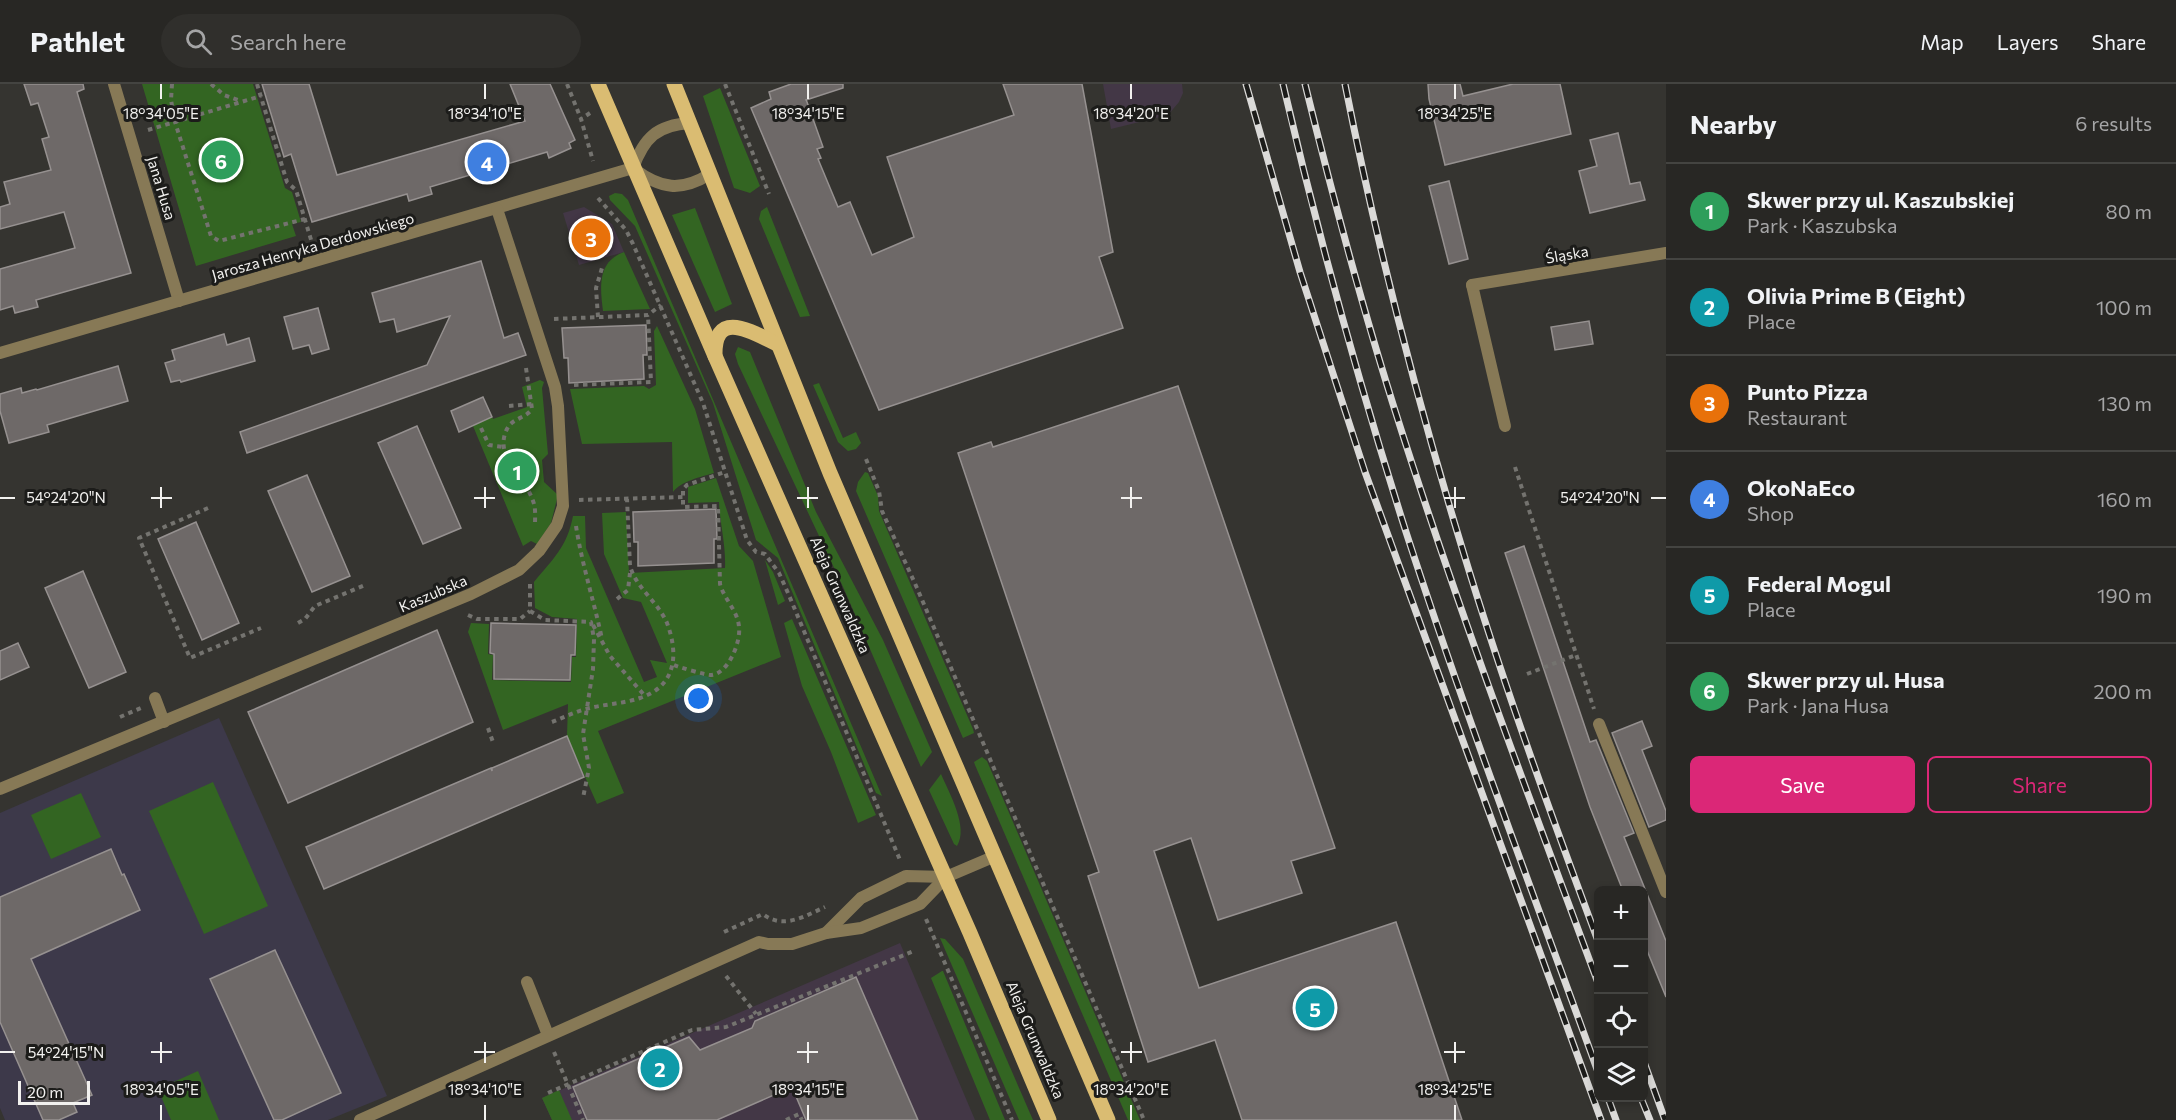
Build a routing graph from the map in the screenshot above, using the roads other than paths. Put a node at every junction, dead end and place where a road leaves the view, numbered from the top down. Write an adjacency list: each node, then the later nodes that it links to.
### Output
1 (114, 84): 9 (street, Jana Husa)
2 (598, 84): 5 (main road, Aleja Grunwaldzka)
3 (674, 84): 4 (main road)
4 (690, 123): 5 (street); 6 (main road)
5 (633, 168): 6 (street); 7 (street, Jarosza Henryka Derdowskiego); 12 (main road, Aleja Grunwaldzka)
6 (710, 174): 10 (main road)
7 (497, 209): 9 (street, Jarosza Henryka Derdowskiego); 15 (street, Kaszubska)
8 (1666, 254): 13 (street, Śląska)
9 (179, 301): 11 (street, Jarosza Henryka Derdowskiego)
10 (777, 344): 12 (main road); 18 (main road)
11 (0, 353)
12 (715, 356): 19 (main road, Aleja Grunwaldzka)
13 (1505, 426)
14 (155, 698): 15 (street)
15 (164, 722): 17 (street, Kaszubska)
16 (1599, 724): 20 (street)
17 (0, 789)
18 (993, 856): 19 (street); 26 (main road)
19 (946, 877): 21 (street); 21 (street); 25 (main road, Aleja Grunwaldzka)
20 (1666, 892)
21 (826, 933): 23 (street)
22 (527, 982): 23 (street)
23 (548, 1035): 24 (street)
24 (360, 1120)
25 (1049, 1120)
26 (1108, 1120)

